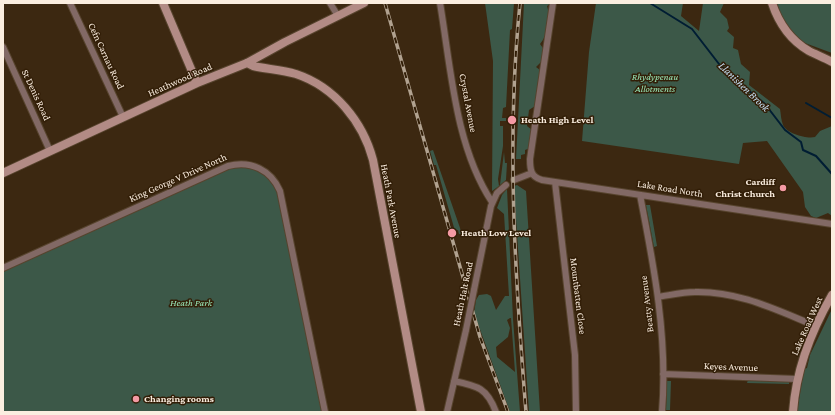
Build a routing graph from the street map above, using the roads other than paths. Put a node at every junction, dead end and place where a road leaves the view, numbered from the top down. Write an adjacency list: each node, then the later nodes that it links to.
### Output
1 (70, 3): 15 (street, Cefn Carnau Road)
2 (163, 3): 14 (street)
3 (330, 3): 8 (street)
4 (364, 3): 8 (street, Heathwood Road)
5 (440, 3): 23 (street, Crystal Avenue)
6 (553, 3): 18 (street)
7 (772, 3): 10 (street)
8 (338, 16): 13 (street, Heathwood Road)
9 (3, 47): 16 (street, St Denis Road)
10 (822, 57): 11 (street); 12 (street)
11 (832, 57)
12 (832, 62)
13 (247, 63): 14 (street, Heathwood Road); 33 (street, Heath Park Avenue)
14 (197, 83): 15 (street, Heathwood Road)
15 (123, 117): 16 (street, Heathwood Road)
16 (50, 151): 17 (street, Heathwood Road)
17 (3, 173)
18 (532, 173): 19 (street); 20 (street, Lake Road North)
19 (514, 180)
20 (555, 182): 22 (street, Lake Road North); 36 (street, Mountbatten Close)
21 (506, 185): 23 (street, Heath Halt Road)
22 (640, 195): 24 (street, Lake Road North); 27 (street, Beatty Avenue)
23 (492, 202): 31 (street, Heath Halt Road, bridge)
24 (832, 224)
25 (3, 268): 32 (street, King George V Drive North)
26 (832, 295): 28 (street, Lake Road West)
27 (658, 298): 28 (street); 29 (street, Beatty Avenue)
28 (816, 326): 30 (street, Lake Road West)
29 (663, 374): 30 (street, Keyes Avenue); 37 (street, Beatty Avenue)
30 (798, 379): 38 (street, Lake Road West)
31 (454, 381): 34 (street, Heath Halt Road); 35 (street)
32 (325, 412)
33 (421, 412)
34 (447, 412)
35 (496, 412)
36 (576, 412)
37 (662, 412)
38 (793, 412)

